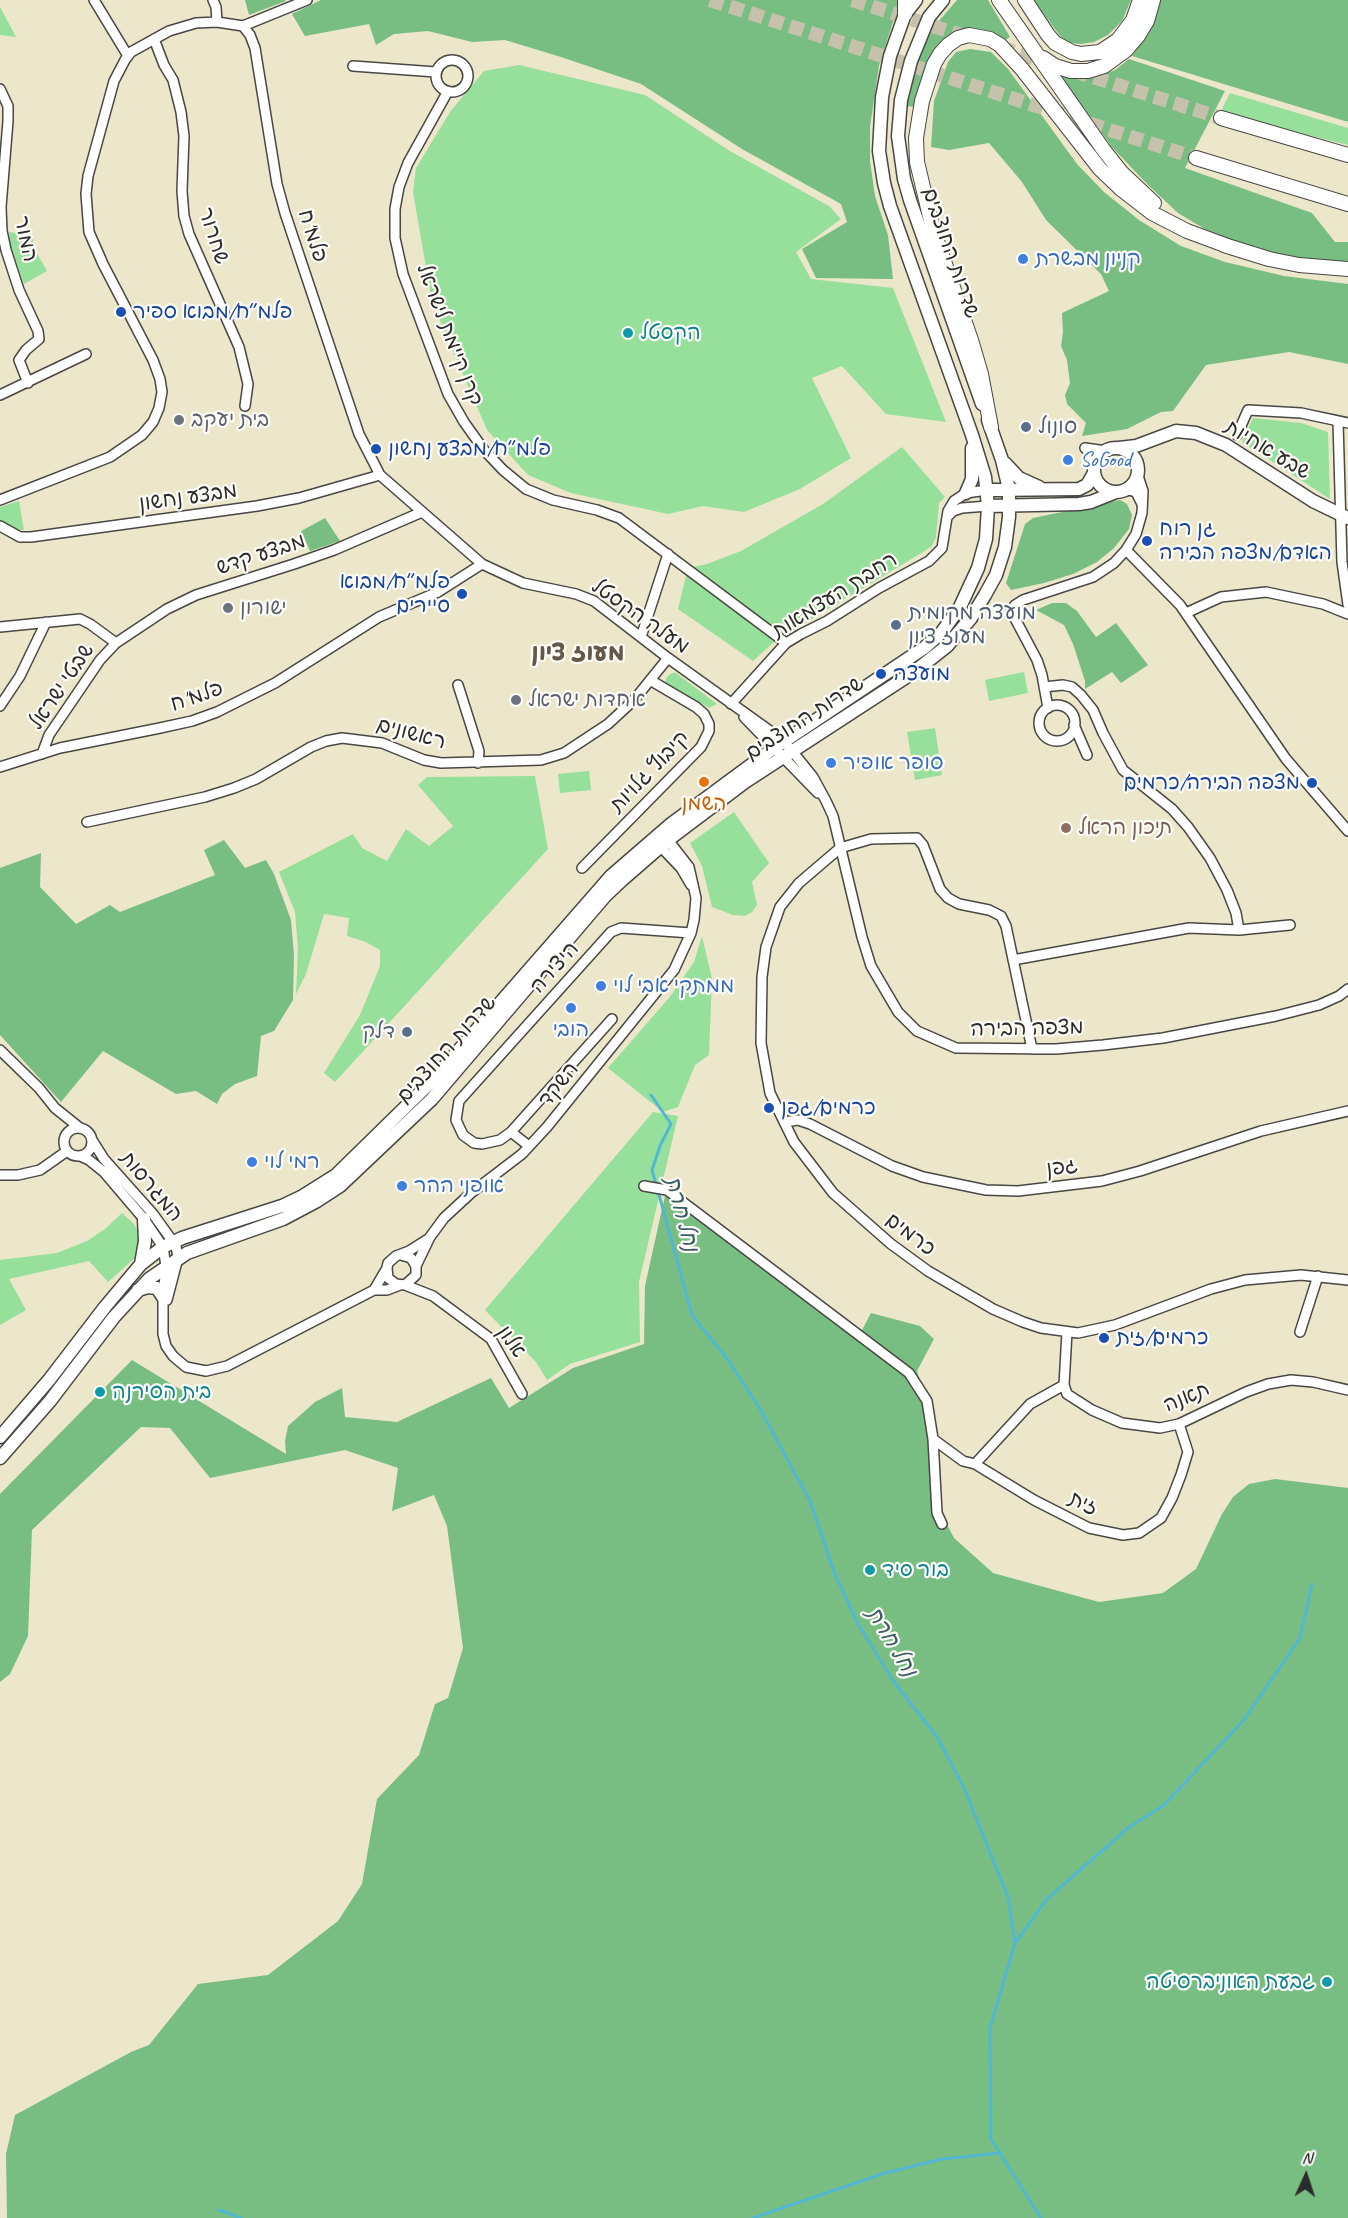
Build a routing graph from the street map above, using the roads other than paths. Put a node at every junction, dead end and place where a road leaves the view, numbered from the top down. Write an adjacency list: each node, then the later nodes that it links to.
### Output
1 (94, 0): 15 (street)
2 (213, 0): 11 (street)
3 (307, 0): 12 (street)
4 (916, 0): 10 (main road, שדרות החוצבים)
5 (943, 0): 32 (main road, שדרות החוצבים)
6 (999, 0): 14 (highway)
7 (1025, 0): 8 (highway)
8 (1140, 0)
9 (1153, 0): 14 (highway)
10 (905, 7): 33 (main road, שדרות החוצבים)
11 (217, 22): 12 (street); 13 (street)
12 (243, 26): 40 (street, פלמ"ח)
13 (154, 39): 15 (street); 29 (street, שחרור)
14 (1033, 48): 24 (highway)
15 (128, 56): 46 (street)
16 (353, 66): 17 (street, קרן קיימת לישראל)
17 (436, 72): 19 (street); 19 (street, קרן קיימת לישראל)
18 (0, 89): 27 (street, המור)
19 (448, 91): 57 (street, קרן קיימת לישראל)
20 (1221, 118): 21 (highway)
21 (1348, 156)
22 (1196, 158): 23 (highway)
23 (1348, 204)
24 (1233, 248): 25 (highway); 32 (highway)
25 (1348, 269)
26 (87, 354): 27 (street)
27 (28, 383): 28 (street)
28 (0, 395)
29 (245, 406)
30 (1338, 422): 31 (street); 35 (street); 52 (street)
31 (1348, 423)
32 (991, 427): 37 (main road, שדרות החוצבים)
33 (972, 435): 42 (main road, שדרות החוצבים); 45 (main road)
34 (1162, 435): 36 (main road, שבע אחיות); 39 (main road); 52 (main road, שבע אחיות)
35 (1237, 435)
36 (1119, 448): 38 (main road); 39 (main road)
37 (1002, 460): 41 (main road, שדרות החוצבים); 43 (main road)
38 (1095, 468): 43 (main road); 44 (main road)
39 (1138, 471): 44 (main road); 51 (street)
40 (380, 475): 50 (street, פלמ"ח); 54 (street, מבצע נחשון)
41 (1009, 489): 42 (main road); 43 (main road); 47 (main road, שדרות החוצבים)
42 (987, 490): 45 (street); 49 (main road, שדרות החוצבים)
43 (1049, 490)
44 (1121, 490): 48 (main road); 51 (street)
45 (966, 493): 53 (street, רחבת העצמאות)
46 (0, 500)
47 (1009, 505): 48 (main road); 49 (main road); 55 (main road, שדרות החוצבים)
48 (1037, 505): 55 (main road)
49 (988, 506): 53 (street); 75 (main road, שדרות החוצבים)
50 (422, 512): 58 (street, פלמ"ח); 66 (street, מבצע קדש)
51 (1142, 513): 56 (street)
52 (1344, 517): 59 (street)
53 (947, 518): 65 (street, רחבת העצמאות)
54 (0, 526)
55 (1007, 535): 75 (main road, שדרות החוצבים)
56 (1126, 550): 60 (street); 70 (street)
57 (668, 554): 64 (street); 65 (street, קרן קיימת לישראל)
58 (482, 564): 64 (street, מעלה הקסטל); 76 (street, פלמ"ח)
59 (1348, 605)
60 (1186, 613): 61 (street); 81 (street)
61 (1348, 614)
62 (46, 622): 63 (street); 66 (street); 72 (street)
63 (0, 627)
64 (641, 637): 67 (street, מעלה הקסטל)
65 (786, 643): 71 (street, רחבת העצמאות)
66 (116, 644): 76 (street, שבטי ישראל)
67 (668, 658): 68 (street, ראשונים); 71 (street, מעלה הקסטל)
68 (650, 680): 78 (street, ראשונים); 84 (street, קיבוץ גלויות)
69 (458, 685): 78 (street)
70 (1044, 687): 73 (street); 86 (street)
71 (733, 705): 75 (street, מעלה הקסטל)
72 (0, 706)
73 (1048, 708): 74 (street); 74 (street)
74 (1074, 725): 77 (street)
75 (783, 749): 82 (main road, שדרות החוצבים); 83 (street, מצפה הבירה)
76 (42, 754): 79 (street, פלמ"ח)
77 (1087, 755)
78 (478, 763): 80 (street, ראשונים)
79 (0, 767)
80 (87, 822)
81 (1348, 831)
82 (662, 841): 87 (street); 107 (main road, שדרות החוצבים); 109 (main road, שדרות החוצבים)
83 (840, 848): 88 (street); 92 (street, מצפה הבירה); 95 (street, כרמים)
84 (582, 868)
85 (1290, 925): 86 (street)
86 (1239, 930): 88 (street)
87 (691, 933): 97 (street, היצירה); 100 (street, השקד)
88 (1014, 960): 92 (street)
89 (1348, 989): 92 (street, מצפה הבירה)
90 (612, 1019): 97 (street, היצירה)
91 (0, 1050): 93 (street)
92 (1032, 1050)
93 (55, 1108): 96 (street); 98 (street)
94 (1348, 1111): 95 (street, גפן)
95 (784, 1122): 122 (street, כרמים)
96 (80, 1128): 98 (street); 99 (street)
97 (511, 1132): 100 (street)
98 (66, 1136): 101 (street)
99 (92, 1140): 102 (street); 107 (street, המגרסות)
100 (530, 1146): 106 (street, השקד)
101 (68, 1151): 102 (street); 103 (street)
102 (80, 1156): 105 (street, המגרסות)
103 (0, 1175)
104 (644, 1186): 129 (street)
105 (144, 1219): 107 (street, המגרסות); 110 (main road)
106 (430, 1237): 108 (street, השקד); 113 (street, השקד)
107 (168, 1245): 109 (street, המגרסות); 110 (main road, שדרות החוצבים); 111 (street, המגרסות)
108 (401, 1255): 112 (street); 113 (street)
109 (178, 1258): 111 (main road, שדרות החוצבים); 121 (street)
110 (141, 1264): 128 (main road, שדרות החוצבים)
111 (166, 1266): 117 (main road, שדרות החוצבים); 120 (street)
112 (387, 1268): 116 (street); 118 (street)
113 (416, 1268): 116 (street); 119 (street, אלון)
114 (1318, 1276): 115 (street, כרמים); 122 (street, כרמים); 123 (street)
115 (1348, 1280)
116 (403, 1285): 118 (street); 119 (street, אלון)
117 (137, 1290): 120 (main road); 130 (main road, שדרות החוצבים)
118 (374, 1290): 121 (street)
119 (433, 1296): 126 (street, אלון)
120 (163, 1298): 121 (street)
121 (163, 1314)
122 (1066, 1332): 124 (street)
123 (1300, 1332)
124 (1064, 1385): 127 (street, תאנה); 131 (street)
125 (1348, 1390): 127 (street, תאנה)
126 (522, 1394)
127 (1179, 1424): 131 (street, זית)
128 (0, 1437)
129 (933, 1439): 131 (street, זית); 132 (street)
130 (0, 1458)
131 (975, 1464)
132 (942, 1524)

